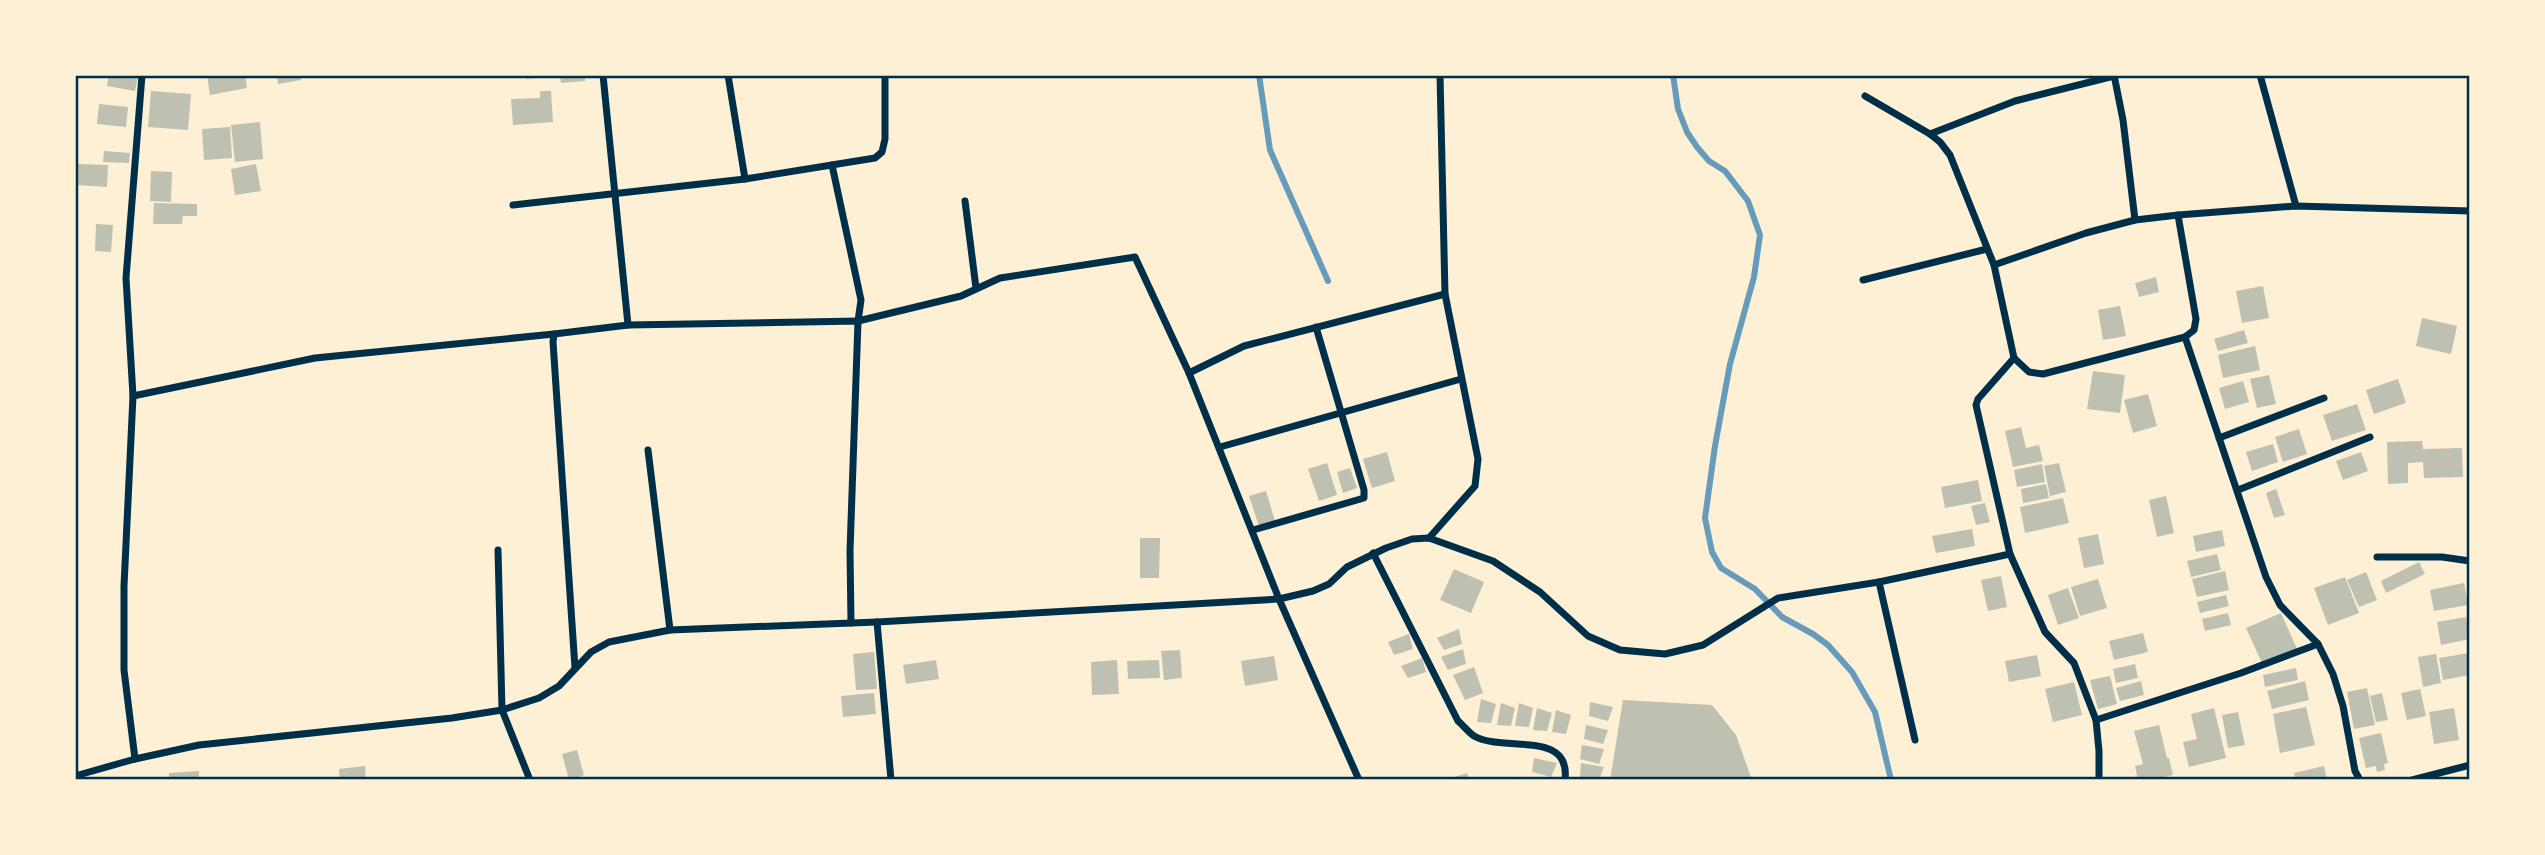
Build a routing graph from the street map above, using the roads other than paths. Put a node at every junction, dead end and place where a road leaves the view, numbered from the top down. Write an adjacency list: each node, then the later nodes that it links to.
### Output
1 (142, 75): 32 (street)
2 (603, 75): 12 (street)
3 (728, 75): 11 (street)
4 (885, 75): 10 (street)
5 (1440, 75): 23 (street)
6 (2260, 75): 15 (street)
7 (2114, 76): 9 (street); 18 (street)
8 (1865, 96): 9 (street)
9 (1930, 134): 19 (street)
10 (832, 165): 11 (street); 24 (street)
11 (745, 179): 12 (street)
12 (614, 195): 14 (street); 25 (street)
13 (965, 201): 22 (street)
14 (513, 205)
15 (2296, 206): 16 (street); 17 (street)
16 (2470, 211)
17 (2178, 215): 18 (street); 28 (street)
18 (2135, 220): 20 (street)
19 (1987, 249): 20 (street); 21 (street)
20 (1994, 265): 29 (street)
21 (1863, 280)
22 (976, 288): 24 (street); 30 (street)
23 (1445, 294): 26 (street); 31 (street)
24 (858, 321): 25 (street); 50 (street)
25 (628, 325): 27 (street)
26 (1316, 327): 30 (street); 34 (street)
27 (554, 334): 32 (street); 53 (street)
28 (2185, 337): 29 (street); 36 (street)
29 (2014, 358): 44 (street)
30 (1189, 373): 37 (street)
31 (1461, 379): 34 (street); 41 (street)
32 (133, 396): 57 (street)
33 (2324, 398): 36 (street)
34 (1340, 413): 37 (street); 40 (street)
35 (2370, 437): 39 (street)
36 (2219, 438): 39 (street)
37 (1220, 447): 40 (street)
38 (648, 450): 51 (street)
39 (2238, 490): 52 (street)
40 (1253, 530): 48 (street)
41 (1429, 538): 43 (street); 47 (street)
42 (498, 550): 54 (street)
43 (1373, 553): 48 (street); 63 (street)
44 (2010, 554): 47 (street); 55 (street)
45 (2377, 557): 46 (street)
46 (2470, 561)
47 (1879, 582): 56 (street)
48 (1279, 599): 49 (street); 62 (street)
49 (877, 622): 50 (street); 61 (street)
50 (851, 623): 51 (street)
51 (670, 630): 53 (street)
52 (2318, 644): 55 (street); 65 (street)
53 (575, 668): 54 (street)
54 (502, 710): 57 (street); 60 (street)
55 (2096, 720): 64 (street)
56 (1916, 740)
57 (135, 759): 59 (street)
58 (2470, 765): 66 (street)
59 (75, 776)
60 (530, 780)
61 (891, 780)
62 (1359, 780)
63 (1565, 780)
64 (2099, 780)
65 (2360, 780)
66 (2412, 780)

